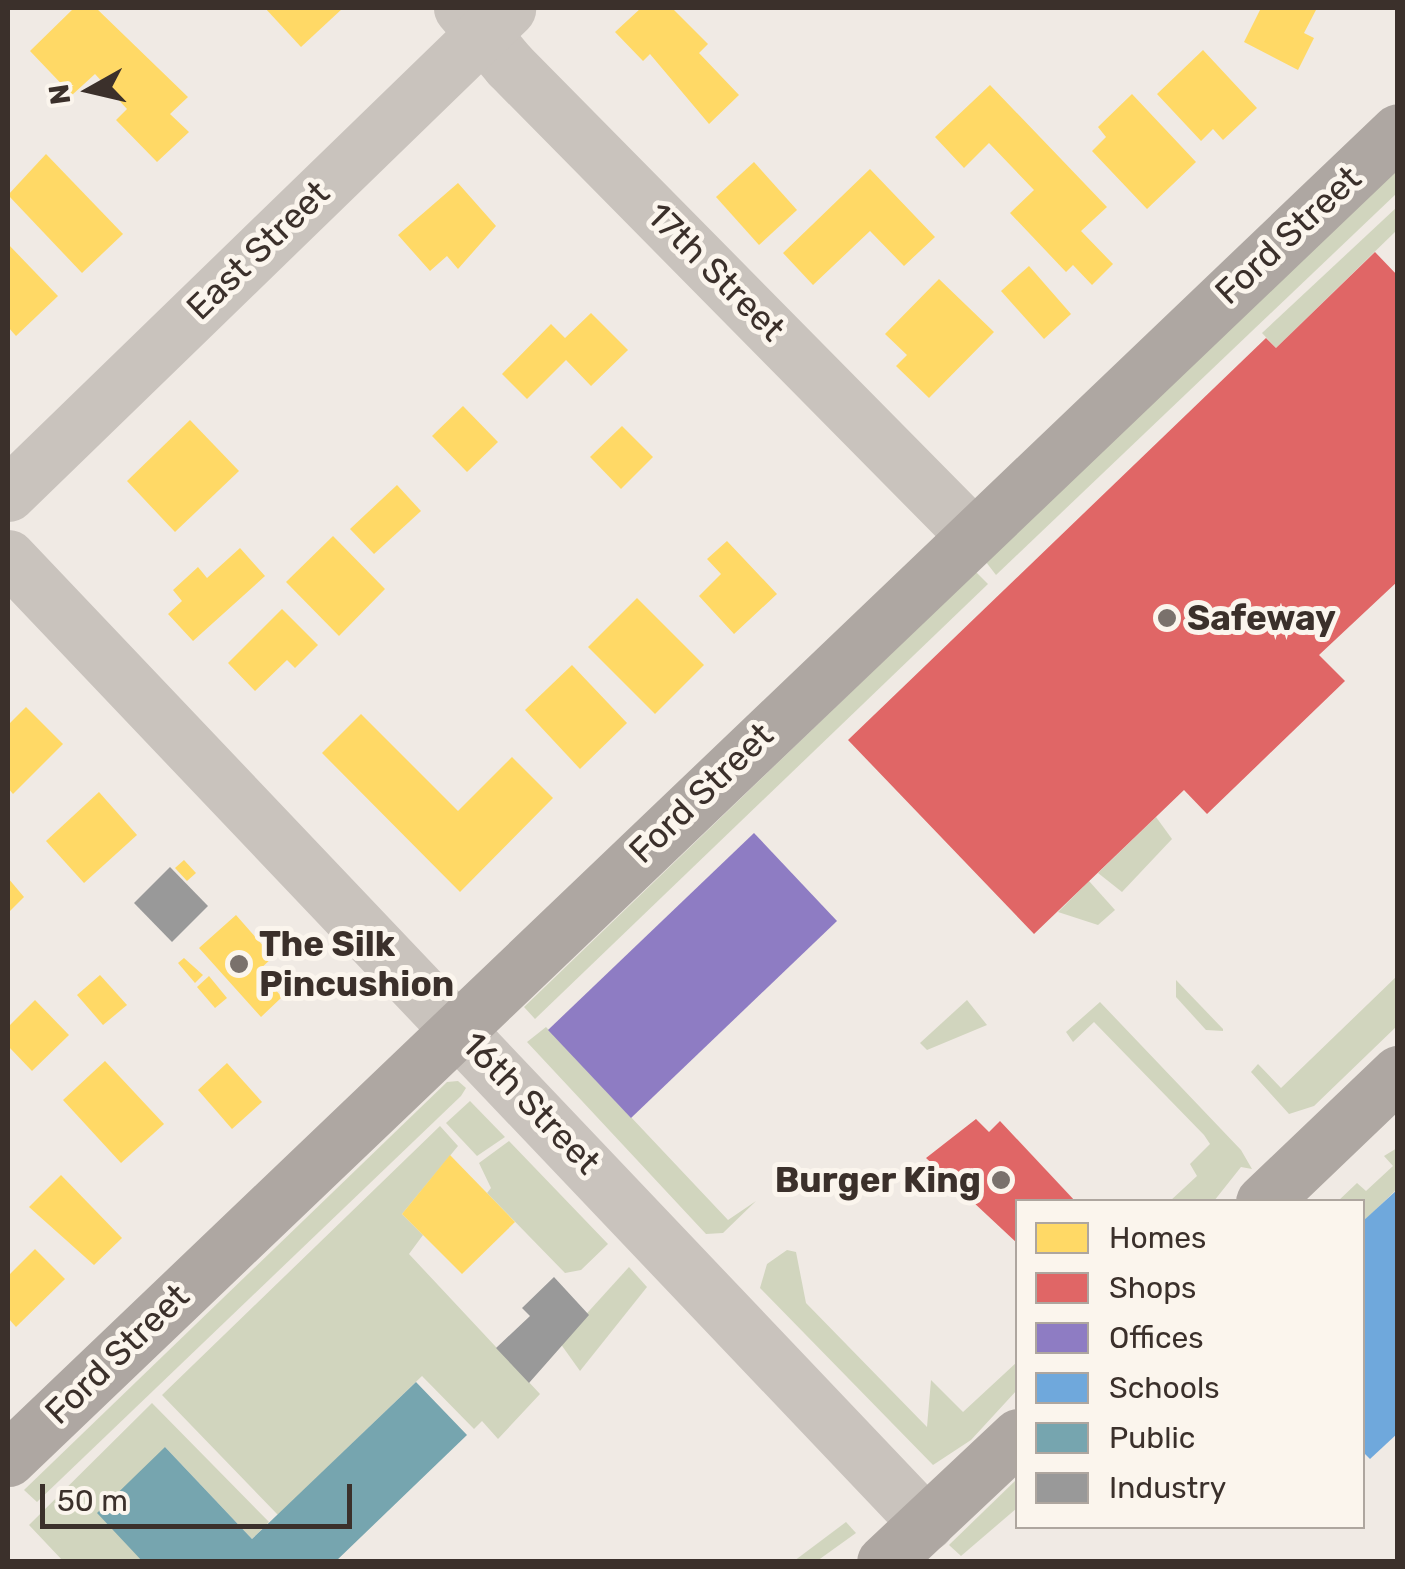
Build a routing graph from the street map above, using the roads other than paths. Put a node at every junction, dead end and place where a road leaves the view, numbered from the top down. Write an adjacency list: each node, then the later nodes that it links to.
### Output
1 (485, 16): 3 (street, East Street); 4 (street, 17th Street)
2 (1398, 131): 4 (main road, Ford Street)
3 (8, 494)
4 (972, 534): 6 (main road, Ford Street)
5 (8, 557): 6 (street, 16th Street)
6 (458, 1027): 10 (main road, Ford Street); 11 (street, 16th Street)
7 (1398, 1073): 8 (main road)
8 (1266, 1199)
9 (1015, 1439): 11 (main road)
10 (8, 1459)
11 (926, 1523): 12 (main road)
12 (884, 1562)

